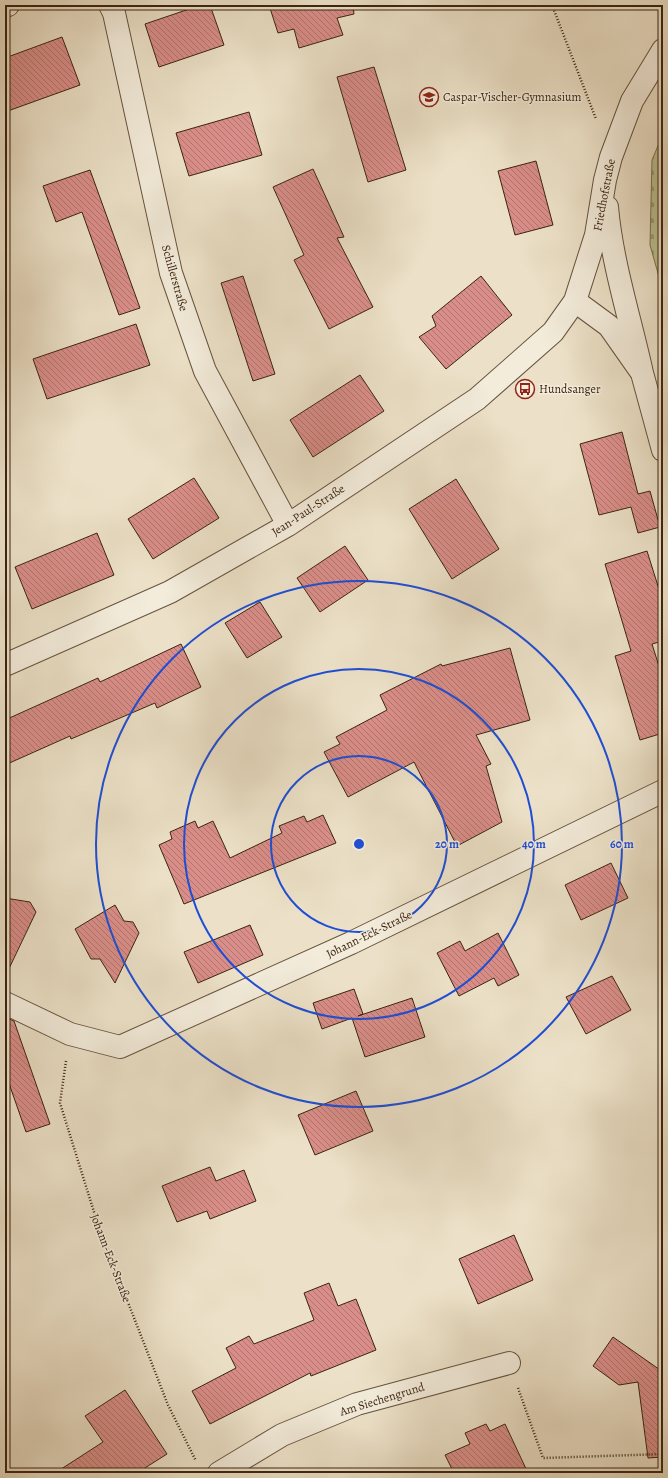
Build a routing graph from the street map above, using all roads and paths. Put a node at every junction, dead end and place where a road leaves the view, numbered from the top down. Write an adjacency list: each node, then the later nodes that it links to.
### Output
1 (8, 5): 3 (street)
2 (552, 5): 6 (path)
3 (5, 6)
4 (112, 9): 11 (street, Schillerstraße)
5 (663, 50): 7 (street, Friedhofstraße)
6 (596, 120)
7 (605, 180): 8 (street, Friedhofstraße); 9 (street)
8 (575, 301): 9 (street); 11 (street, Jean-Paul-Straße)
9 (642, 373): 10 (street)
10 (663, 450)
11 (288, 525): 12 (street, Jean-Paul-Straße)
12 (5, 665)
13 (663, 791): 15 (street, Johann-Eck-Straße)
14 (5, 1003): 15 (street, Johann-Eck-Straße)
15 (70, 1034): 18 (path, Johann-Eck-Straße)
16 (509, 1363): 17 (path); 19 (street, Am Siechengrund)
17 (663, 1454)
18 (199, 1466)
19 (219, 1473)

